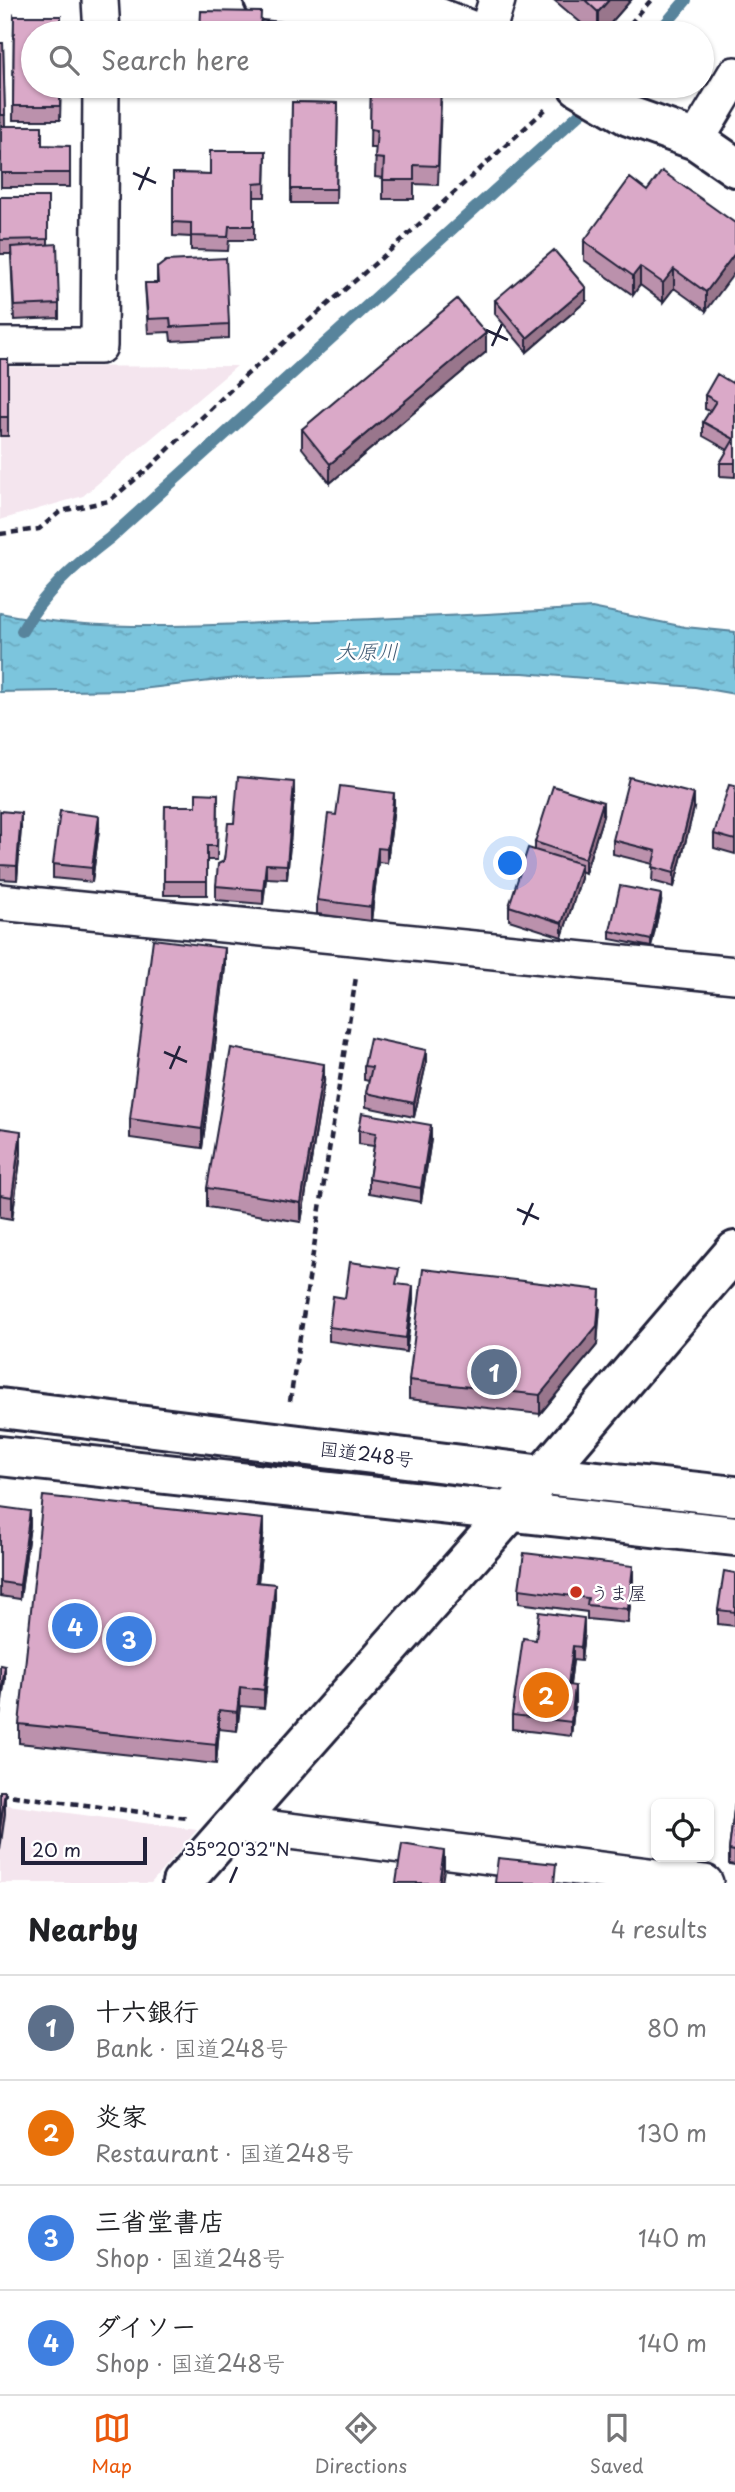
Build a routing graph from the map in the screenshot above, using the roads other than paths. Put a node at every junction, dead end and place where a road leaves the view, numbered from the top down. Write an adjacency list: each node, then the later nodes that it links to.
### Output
1 (100, 0): 4 (street)
2 (264, 0): 5 (main road)
3 (496, 0): 6 (street)
4 (101, 21)
5 (446, 21)
6 (490, 21)
7 (735, 75): 10 (street)
8 (102, 98): 12 (street)
9 (574, 98): 10 (main road)
10 (696, 140): 11 (main road)
11 (735, 167)
12 (0, 346)
13 (0, 901): 14 (street)
14 (735, 975)
15 (735, 1251): 18 (main road)
16 (0, 1408): 18 (main road, 国道248号)
17 (0, 1456): 20 (main road)
18 (543, 1475): 19 (main road, 国道248号); 20 (main road)
19 (735, 1496)
20 (511, 1512): 21 (main road); 22 (main road)
21 (735, 1536)
22 (233, 1824): 23 (main road); 24 (street)
23 (182, 1883)
24 (705, 1883)

